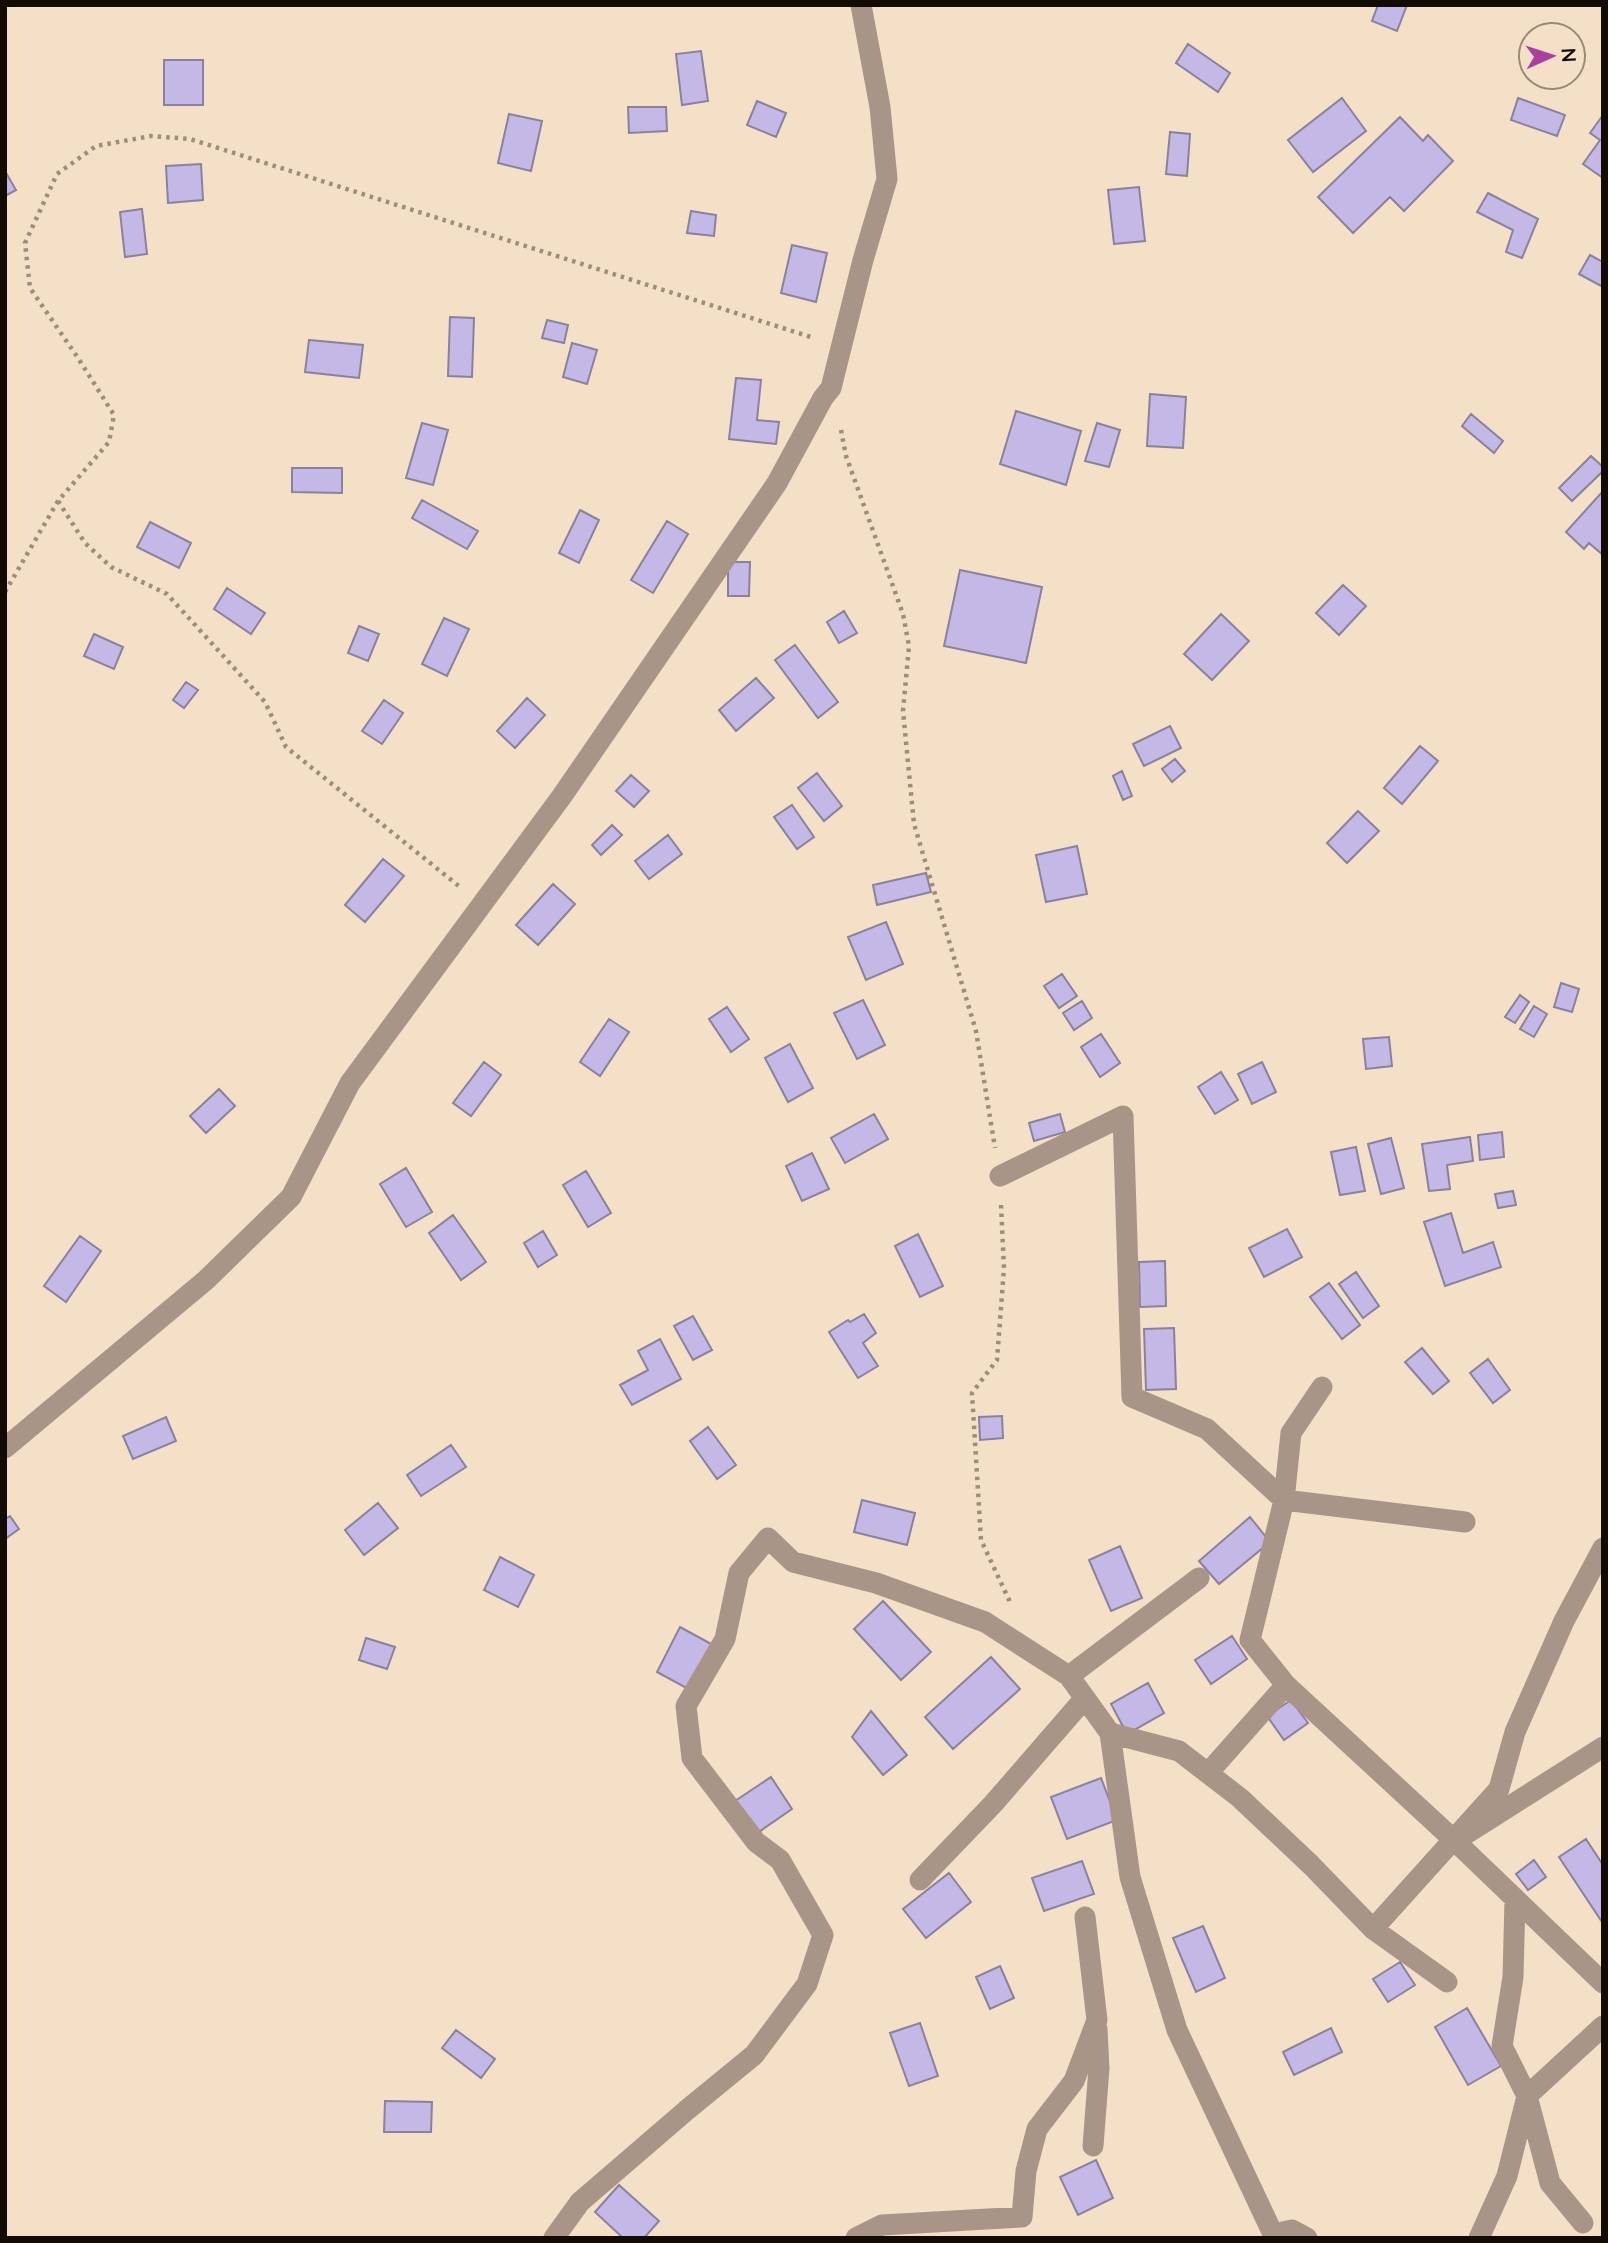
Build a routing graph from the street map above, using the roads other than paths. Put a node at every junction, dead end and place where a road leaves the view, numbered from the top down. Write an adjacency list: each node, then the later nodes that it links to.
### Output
1 (861, 5): 4 (street)
2 (1000, 1176): 5 (street)
3 (1322, 1387): 5 (street)
4 (5, 1448)
5 (1284, 1500): 6 (street); 10 (street)
6 (1465, 1521)
7 (1603, 1548): 15 (street)
8 (1199, 1578): 9 (street)
9 (1069, 1676): 11 (street); 27 (street)
10 (1286, 1685): 14 (street); 15 (street)
11 (1085, 1698): 12 (street); 16 (street)
12 (1110, 1733): 14 (street); 29 (street)
13 (1603, 1747): 15 (street)
14 (1208, 1773): 19 (street)
15 (1455, 1841): 17 (street); 19 (street)
16 (920, 1880)
17 (1515, 1900): 21 (street); 24 (street)
18 (1085, 1917): 22 (street)
19 (1373, 1929): 20 (street)
20 (1447, 1982)
21 (1603, 1983)
22 (1097, 2020): 25 (street); 28 (street)
23 (1603, 2026): 24 (street)
24 (1527, 2096): 26 (street); 30 (street)
25 (1093, 2146)
26 (1583, 2223)
27 (554, 2238)
28 (856, 2238)
29 (1307, 2238)
30 (1479, 2238)

